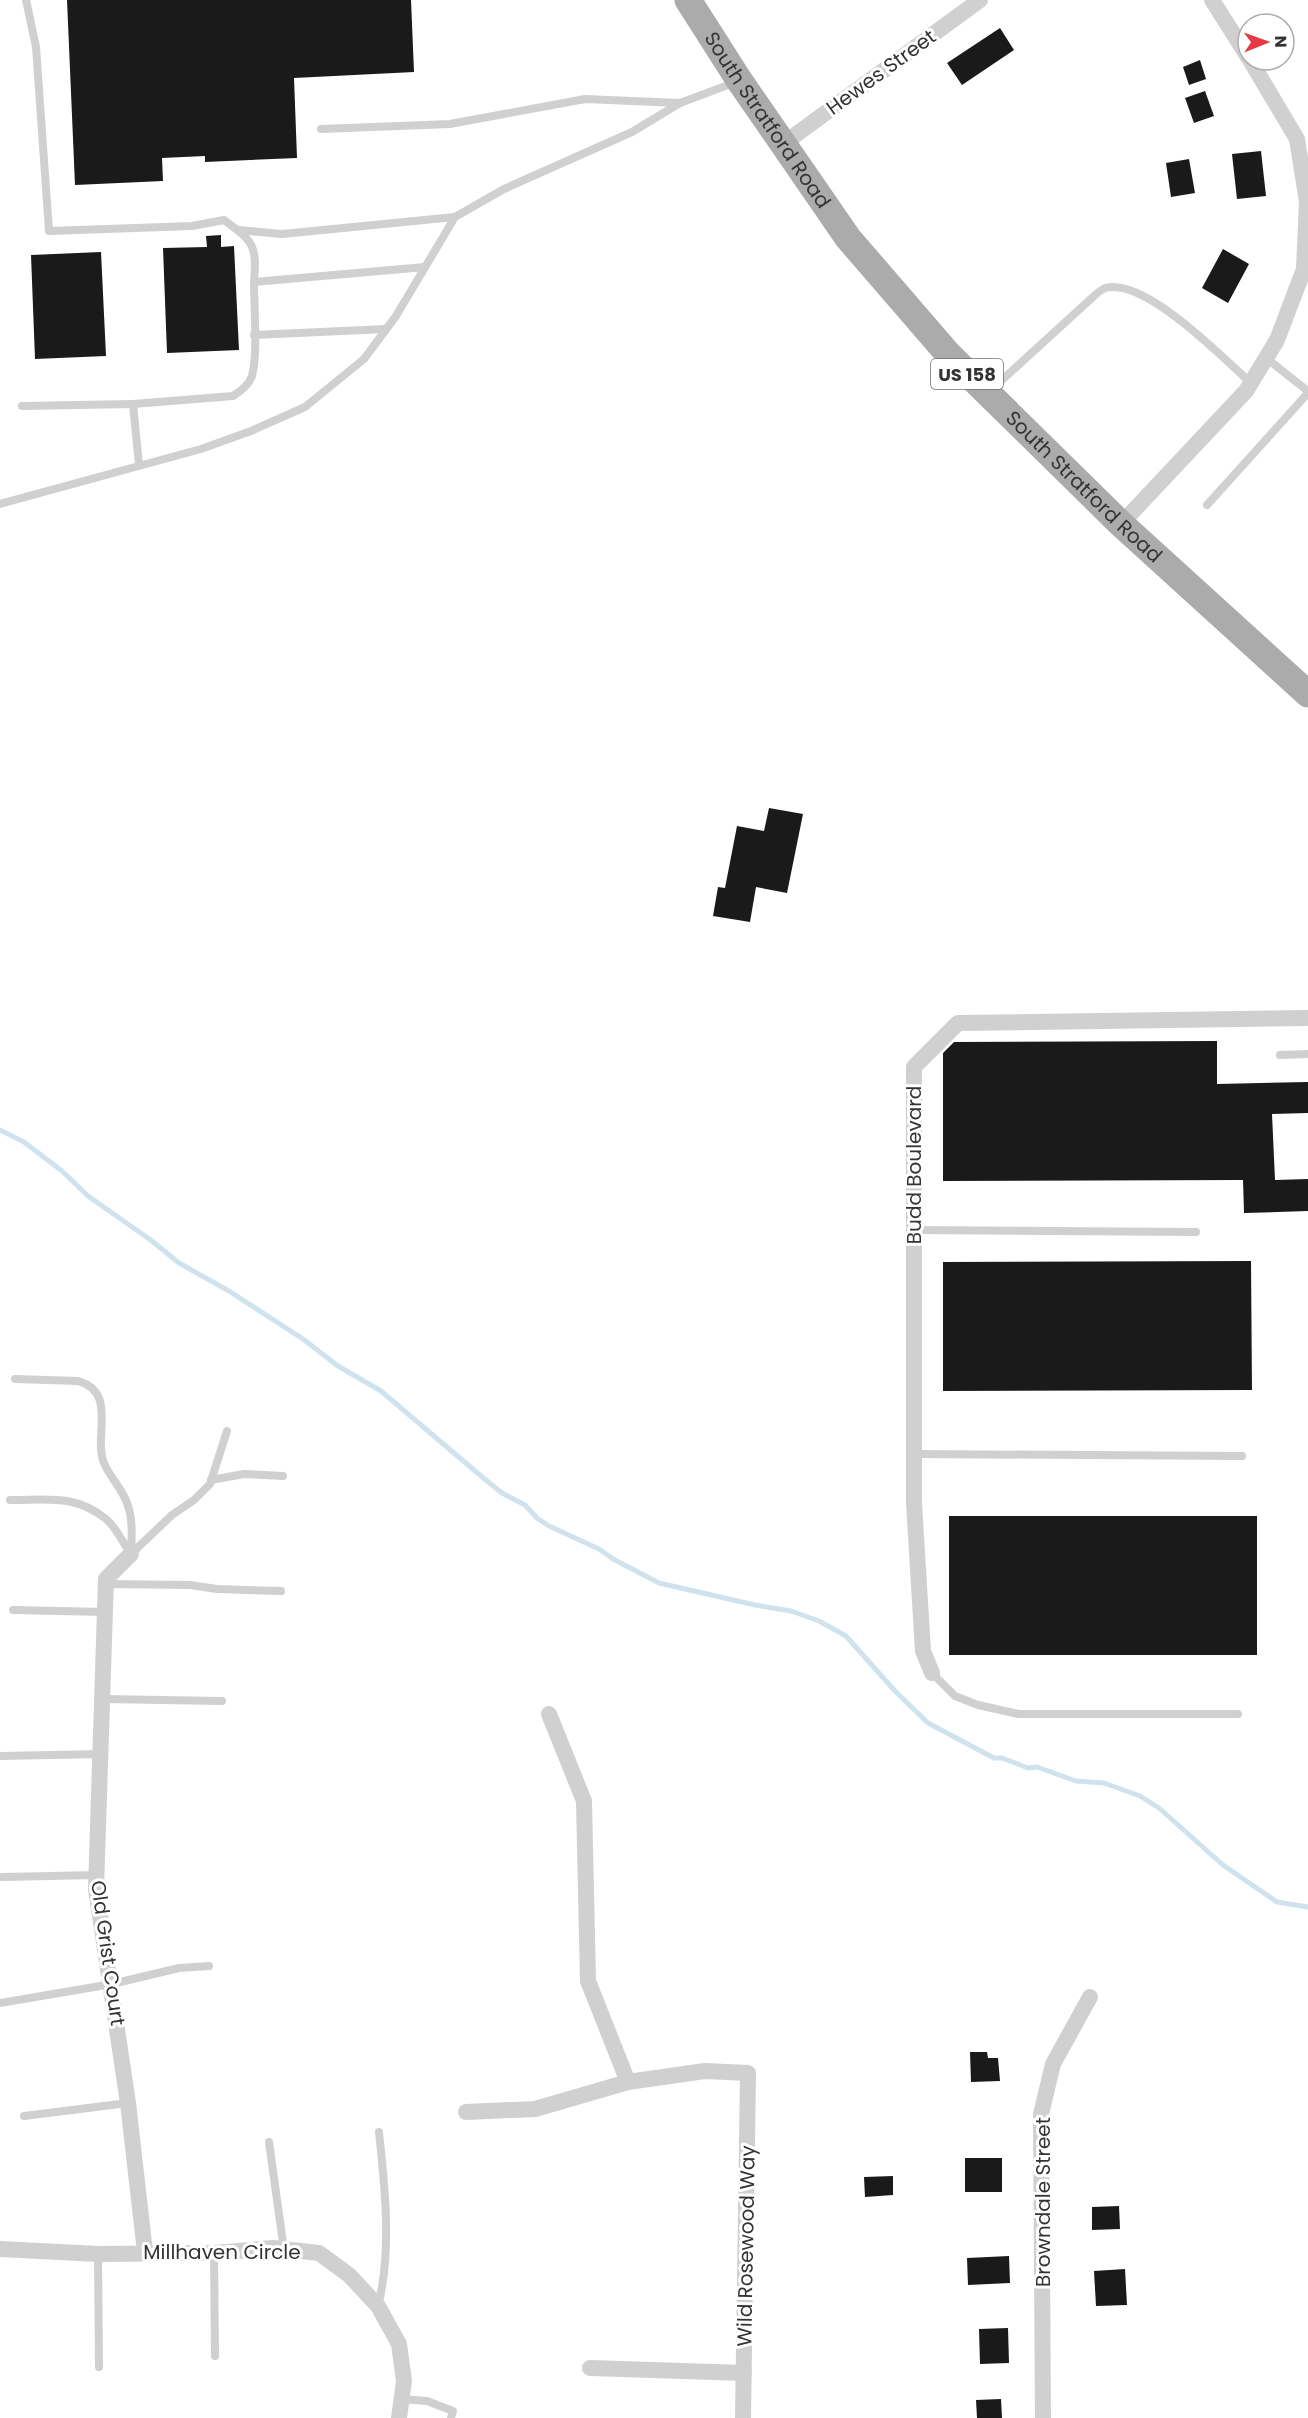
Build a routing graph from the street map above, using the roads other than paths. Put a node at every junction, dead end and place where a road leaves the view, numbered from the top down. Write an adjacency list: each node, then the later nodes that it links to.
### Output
1 (26, 0): 12 (lane)
2 (688, 0): 7 (main road, South Stratford Road / US 158)
3 (980, 0): 10 (street, Hewes Street)
4 (1212, 0): 5 (street)
5 (1236, 38)
6 (1257, 72): 17 (street)
7 (739, 80): 8 (lane); 10 (main road, South Stratford Road / US 158)
8 (680, 104): 9 (lane); 11 (lane)
9 (321, 129)
10 (783, 144): 20 (main road, South Stratford Road / US 158)
11 (455, 217): 12 (lane); 13 (lane)
12 (238, 230): 14 (lane)
13 (425, 267): 14 (lane); 15 (lane)
14 (254, 282): 16 (lane)
15 (386, 329): 16 (lane); 23 (lane)
16 (254, 335): 21 (lane)
17 (1266, 358): 18 (street); 19 (lane)
18 (1251, 383): 20 (lane); 26 (street)
19 (1308, 392): 25 (lane)
20 (987, 393): 26 (main road, South Stratford Road / US 158)
21 (132, 404): 22 (lane); 23 (lane)
22 (22, 406)
23 (139, 465): 24 (lane)
24 (0, 504)
25 (1207, 505)
26 (1120, 524): 27 (main road, South Stratford Road / US 158)
27 (1308, 694)
28 (1308, 1018): 31 (street, Budd Boulevard)
29 (1308, 1054): 30 (lane)
30 (1281, 1055)
31 (914, 1230): 32 (lane); 35 (street, Budd Boulevard)
32 (1196, 1232)
33 (15, 1379): 40 (lane)
34 (227, 1431): 38 (lane)
35 (915, 1454): 36 (lane); 45 (street, Budd Boulevard)
36 (1242, 1456)
37 (283, 1476): 38 (lane)
38 (211, 1480): 40 (lane)
39 (10, 1500): 40 (lane)
40 (131, 1554): 41 (street)
41 (106, 1584): 42 (lane); 44 (street, Old Grist Court)
42 (280, 1591)
43 (12, 1610): 44 (lane)
44 (105, 1612): 46 (street, Old Grist Court)
45 (932, 1673): 49 (lane)
46 (102, 1699): 47 (lane); 50 (street, Old Grist Court)
47 (222, 1701)
48 (549, 1714): 58 (street)
49 (1238, 1714)
50 (101, 1754): 51 (lane); 52 (street, Old Grist Court)
51 (1, 1756)
52 (97, 1875): 53 (lane); 55 (street, Old Grist Court)
53 (2, 1877)
54 (209, 1966): 55 (lane)
55 (112, 1984): 57 (lane); 59 (street, Old Grist Court)
56 (1090, 1997): 78 (street, Browndale Street)
57 (0, 2003)
58 (627, 2082): 60 (street); 73 (street, Wild Rosewood Way)
59 (128, 2103): 61 (lane); 66 (street, Old Grist Court)
60 (466, 2112)
61 (24, 2116)
62 (379, 2132): 69 (lane)
63 (269, 2142): 65 (lane)
64 (0, 2249): 67 (street, Millhaven Circle)
65 (284, 2250): 68 (street, Millhaven Circle); 69 (street, Millhaven Circle)
66 (145, 2252): 67 (street, Millhaven Circle); 68 (street, Millhaven Circle)
67 (98, 2253): 71 (lane)
68 (214, 2253): 70 (lane)
69 (378, 2306): 74 (street, Millhaven Circle)
70 (214, 2356)
71 (99, 2367)
72 (590, 2368): 73 (street)
73 (744, 2373): 77 (street, Wild Rosewood Way)
74 (402, 2399): 75 (street, Millhaven Circle); 76 (lane)
75 (399, 2418)
76 (451, 2418)
77 (744, 2418)
78 (1043, 2418)

